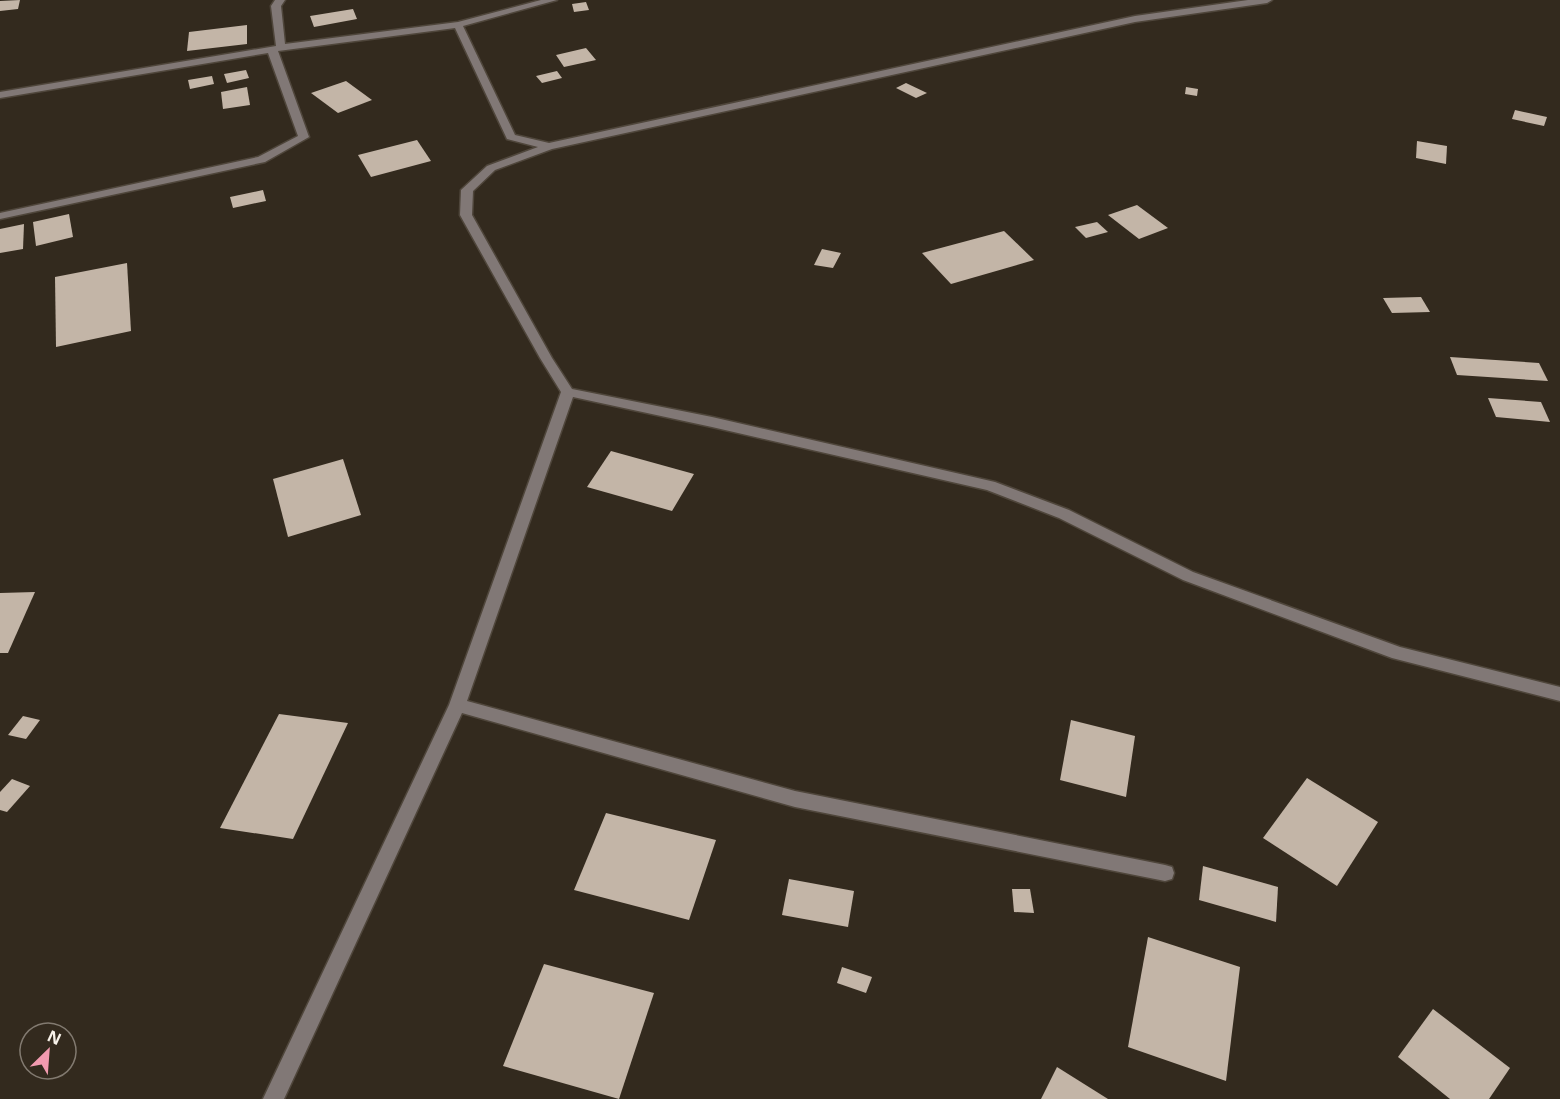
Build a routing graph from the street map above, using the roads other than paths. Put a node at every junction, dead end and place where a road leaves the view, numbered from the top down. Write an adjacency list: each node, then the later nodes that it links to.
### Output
1 (280, 0): 5 (street)
2 (552, 0): 4 (street)
3 (1267, 0): 7 (street)
4 (458, 25): 5 (street); 7 (street)
5 (277, 48): 6 (street); 8 (street)
6 (0, 95)
7 (549, 146): 9 (street)
8 (0, 216)
9 (568, 392): 10 (street); 11 (street)
10 (1560, 694)
11 (457, 705): 12 (street); 13 (street)
12 (1165, 873)
13 (273, 1099)

